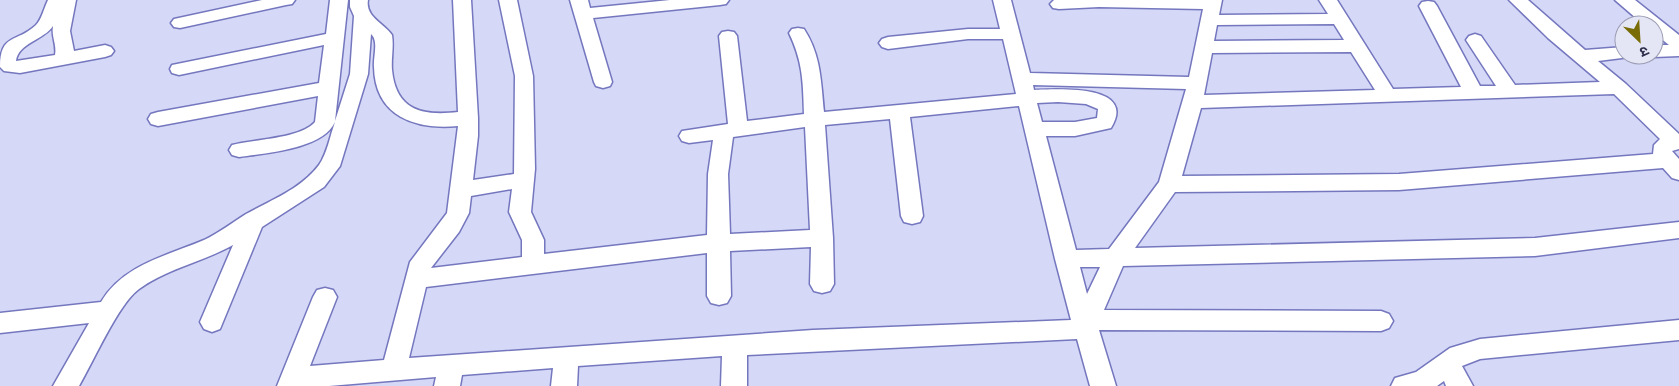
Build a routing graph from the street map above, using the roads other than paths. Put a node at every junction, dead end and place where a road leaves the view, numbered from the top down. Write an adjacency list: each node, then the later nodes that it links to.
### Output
1 (57, 0): 33 (street)
2 (67, 0): 33 (street)
3 (286, 0): 18 (street)
4 (339, 0): 22 (street)
5 (462, 0): 44 (street)
6 (508, 0): 52 (street)
7 (720, 0): 14 (street)
8 (1002, 0): 20 (street)
9 (1328, 0): 17 (street)
10 (1518, 0): 32 (street)
11 (1624, 0): 25 (street)
12 (1059, 4): 16 (street)
13 (1428, 6): 41 (street)
14 (581, 7): 35 (street)
15 (361, 8): 44 (street); 56 (street)
16 (1212, 8): 17 (street); 27 (street)
17 (1339, 19): 26 (street)
18 (180, 23)
19 (798, 32): 46 (street)
20 (1011, 34): 24 (street); 38 (street)
21 (728, 36): 48 (street)
22 (334, 38): 34 (street); 36 (street)
23 (1475, 40): 39 (street)
24 (888, 43)
25 (1679, 44)
26 (1356, 46): 27 (street); 42 (street)
27 (1204, 47): 40 (street)
28 (1679, 50): 30 (street)
29 (105, 51): 33 (street)
30 (1664, 51)
31 (1614, 54): 32 (street)
32 (1580, 56): 37 (street)
33 (64, 59)
34 (179, 69)
35 (603, 82)
36 (328, 88): 45 (street); 50 (street)
37 (1619, 88): 39 (street); 51 (street)
38 (1025, 92): 40 (street); 43 (street); 47 (street); 47 (street)
39 (1510, 92): 41 (street)
40 (1195, 93): 42 (street); 53 (street)
41 (1474, 93): 42 (street)
42 (1388, 96)
43 (899, 111): 46 (street); 55 (street)
44 (468, 118): 54 (street)
45 (158, 119)
46 (816, 119): 48 (street); 58 (street)
47 (1034, 129): 61 (street)
48 (731, 130): 49 (street); 59 (street)
49 (688, 136)
50 (239, 150)
51 (1675, 155): 53 (street)
52 (524, 180): 54 (street); 62 (street)
53 (1169, 184): 60 (street)
54 (461, 190): 63 (street)
55 (912, 216)
56 (254, 220): 67 (street); 69 (street)
57 (1679, 230): 60 (street)
58 (822, 238): 59 (street); 64 (street)
59 (719, 244): 62 (street); 65 (street)
60 (1116, 257): 61 (street); 71 (street)
61 (1066, 258): 71 (street)
62 (533, 264): 63 (street)
63 (416, 280): 76 (street)
64 (822, 284)
65 (719, 296)
66 (325, 297): 78 (street)
67 (108, 311): 70 (street); 79 (street)
68 (1381, 321): 71 (street)
69 (212, 322)
70 (0, 323)
71 (1086, 325): 73 (street); 82 (street)
72 (1679, 330): 75 (street)
73 (734, 346): 74 (street); 81 (street)
74 (567, 356): 77 (street); 80 (street)
75 (1447, 364): 83 (street); 84 (street)
76 (394, 370): 77 (street); 78 (street)
77 (449, 376)
78 (292, 382)
79 (66, 386)
80 (564, 386)
81 (734, 386)
82 (1103, 386)
83 (1404, 386)
84 (1460, 386)

